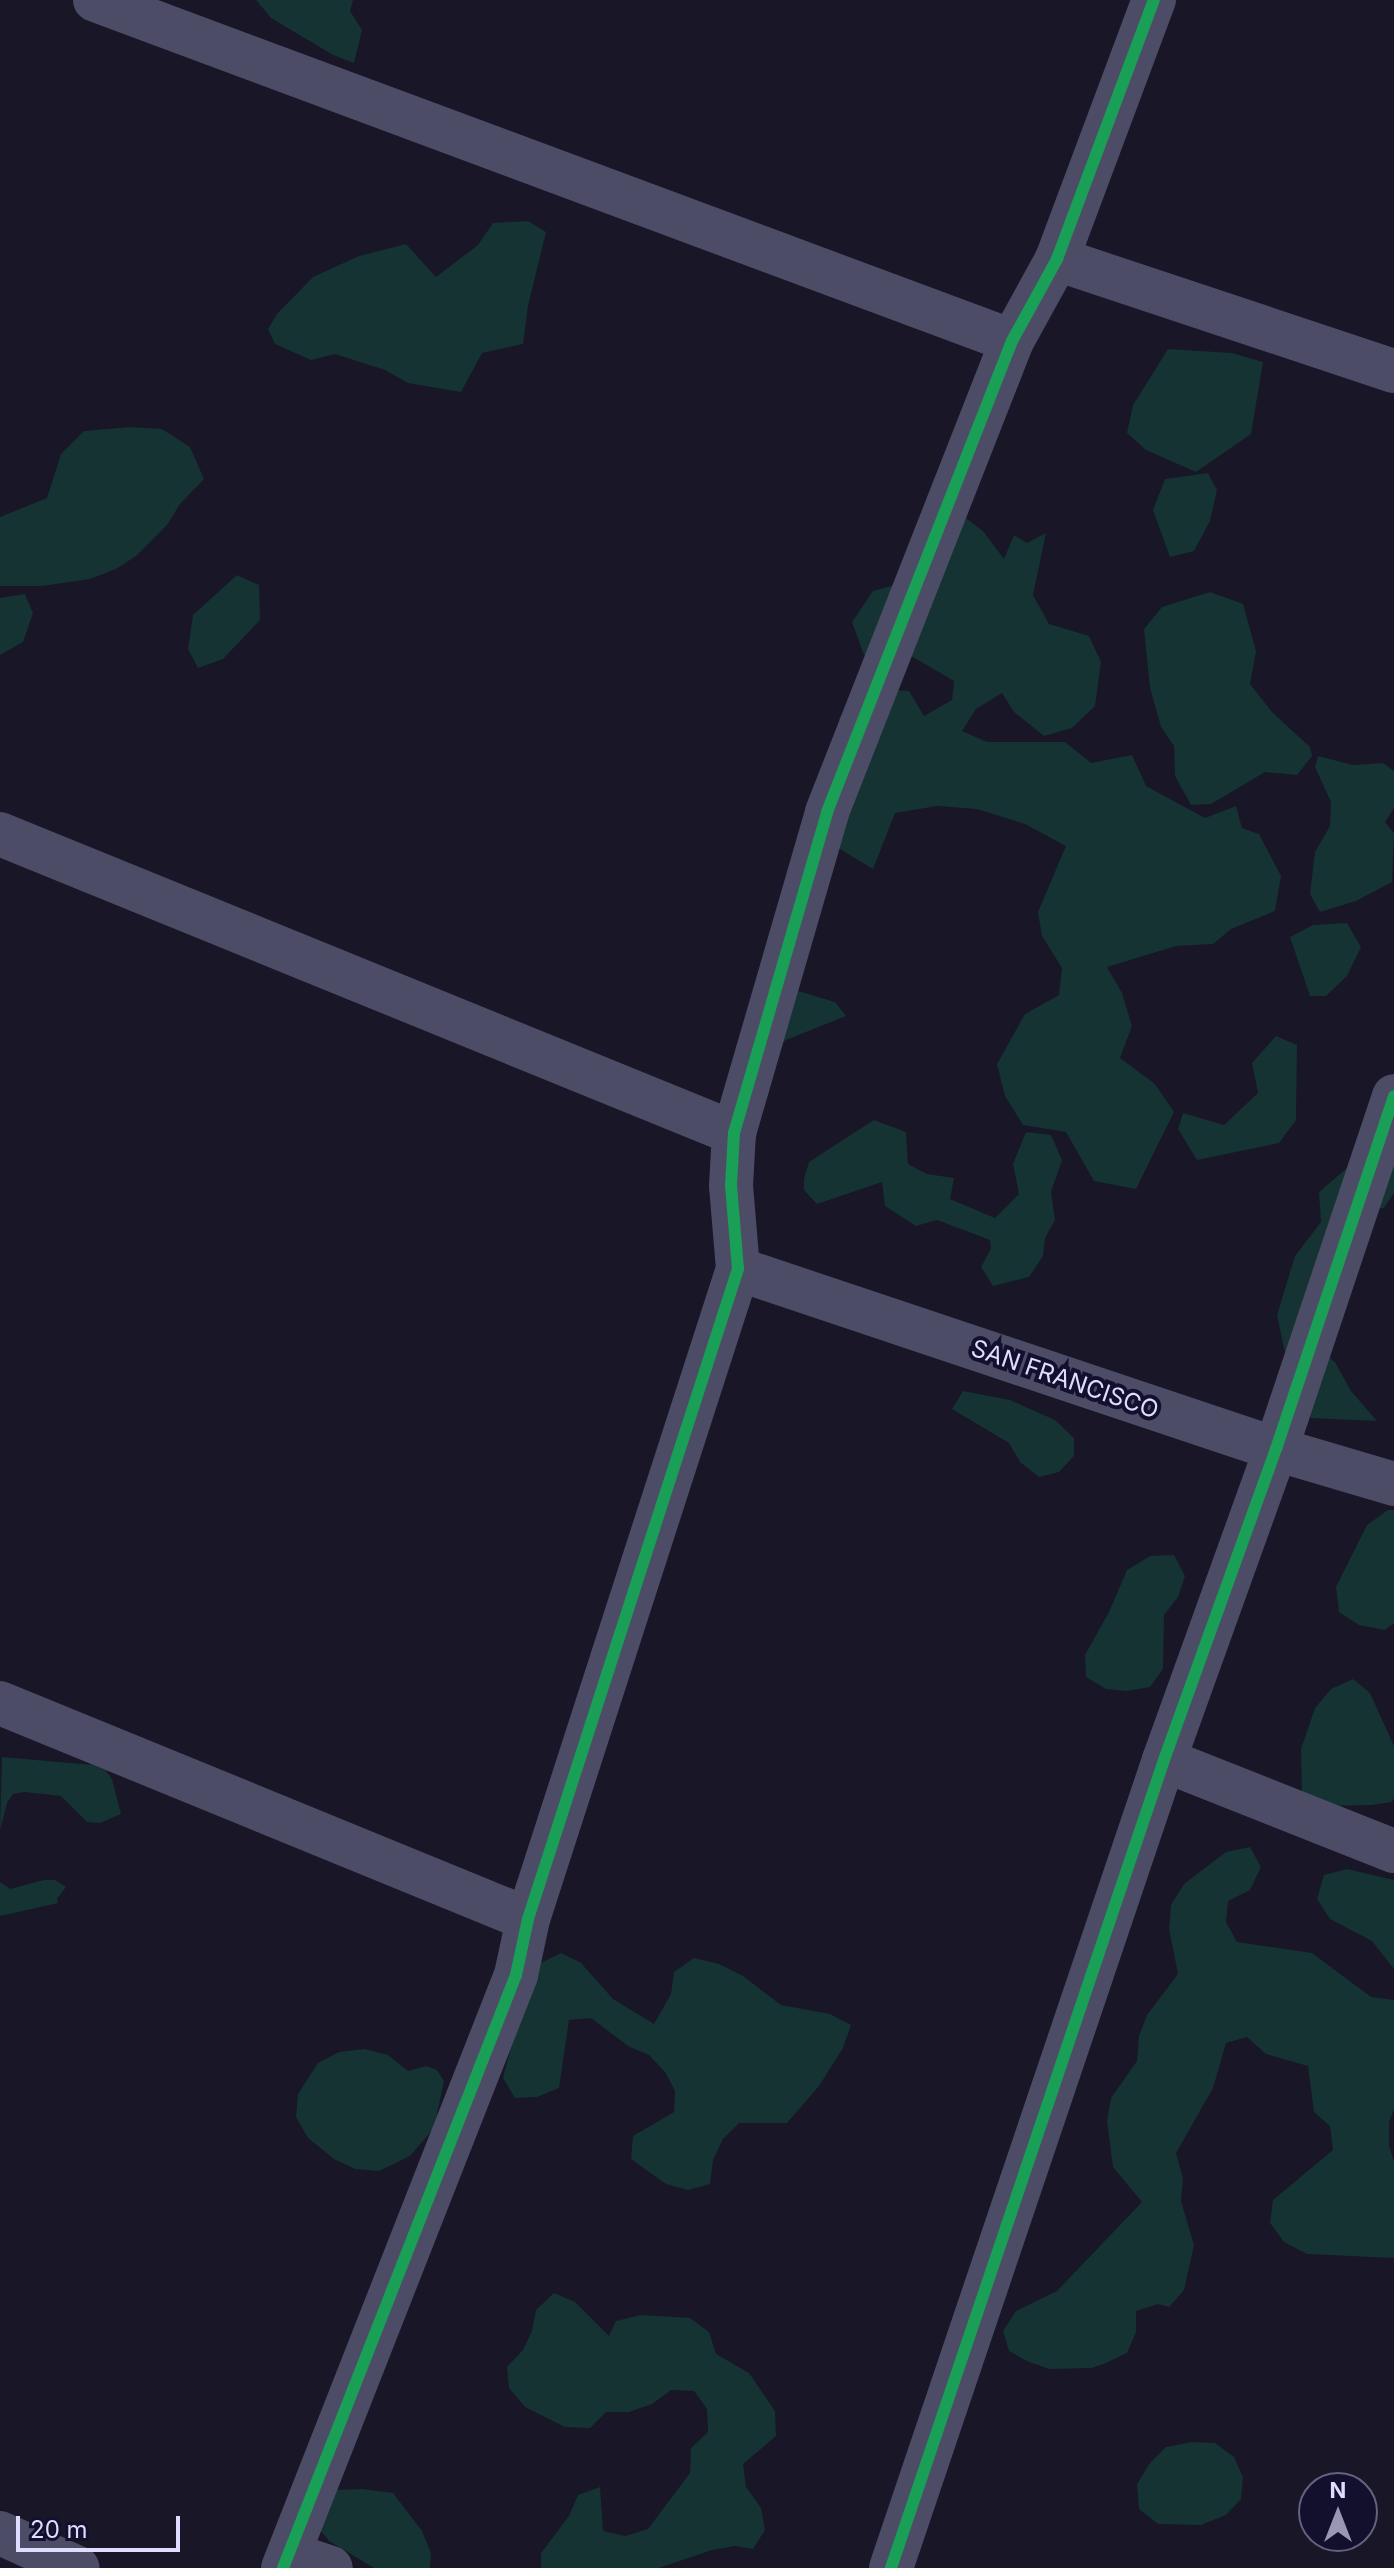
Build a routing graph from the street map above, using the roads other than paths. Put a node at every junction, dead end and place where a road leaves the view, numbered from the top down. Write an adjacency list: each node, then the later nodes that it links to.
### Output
1 (95, 0): 4 (street)
2 (1154, 0): 3 (street)
3 (1057, 259): 4 (street); 5 (street)
4 (1012, 341): 8 (street)
5 (1394, 371)
6 (0, 834): 8 (street)
7 (1394, 1096): 10 (street)
8 (734, 1133): 9 (street)
9 (738, 1269): 10 (street, SAN FRANCISCO); 15 (street)
10 (1276, 1449): 11 (street, SAN FRANCISCO); 13 (street)
11 (1394, 1484)
12 (0, 1703): 15 (street)
13 (1164, 1760): 14 (street); 20 (street)
14 (1394, 1851)
15 (528, 1919): 17 (street)
16 (0, 2533): 18 (street)
17 (287, 2561): 19 (street)
18 (78, 2568)
19 (331, 2568)
20 (891, 2568)

